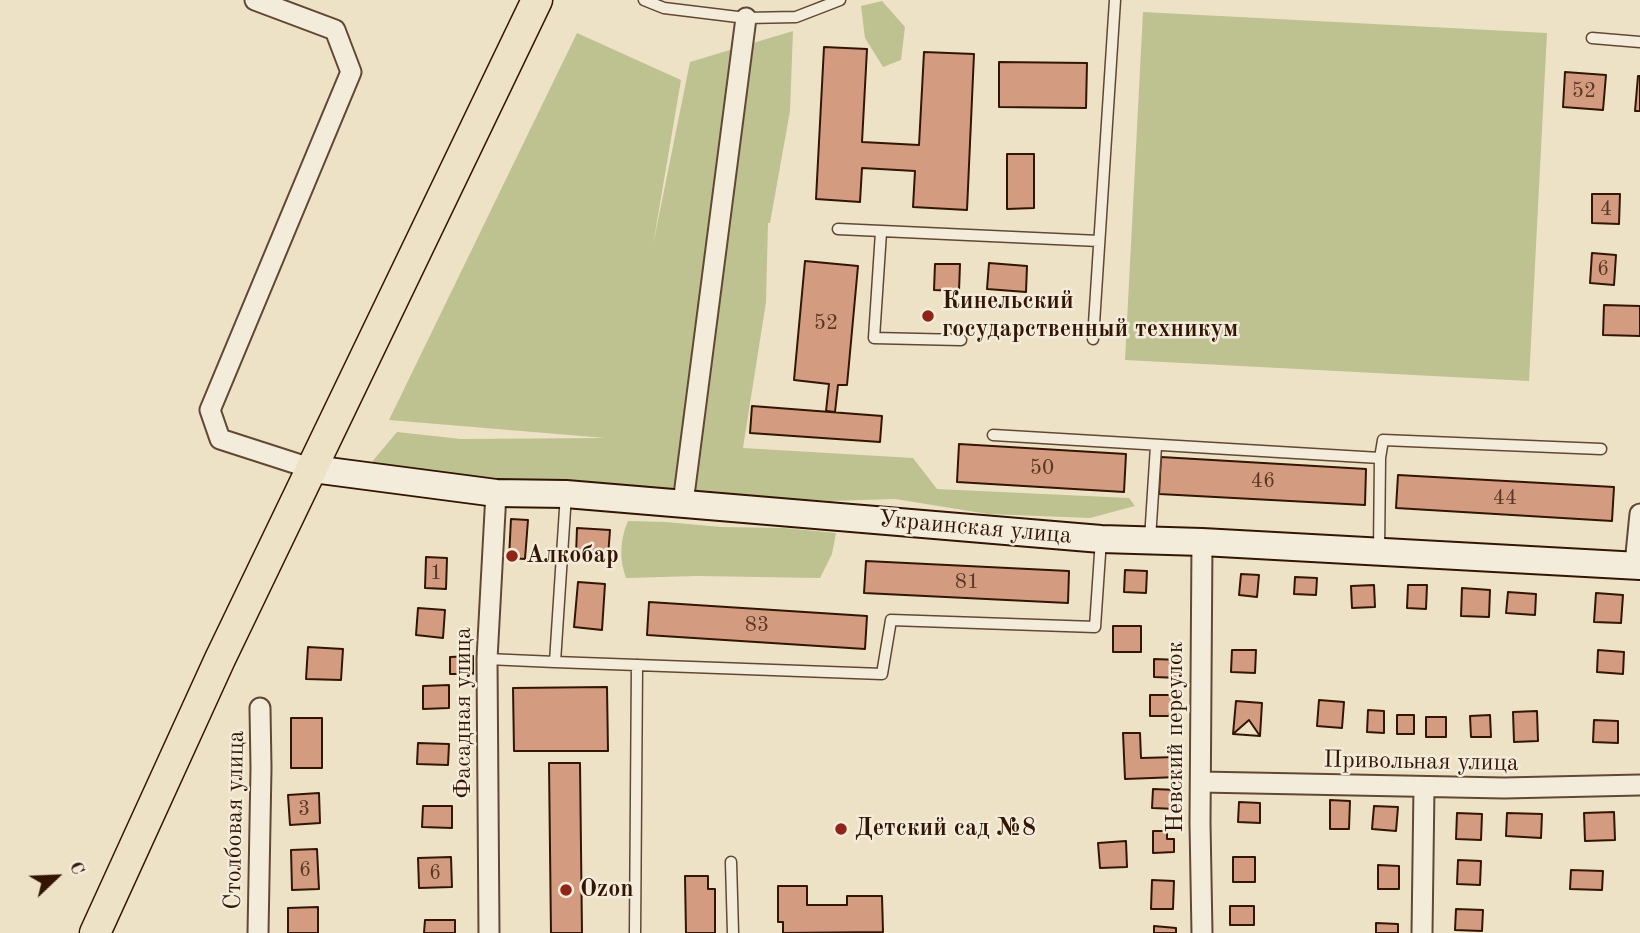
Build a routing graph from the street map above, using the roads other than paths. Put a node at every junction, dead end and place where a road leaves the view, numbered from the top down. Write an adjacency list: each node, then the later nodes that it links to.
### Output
1 (255, 0): 18 (street)
2 (537, 0): 18 (main road)
3 (644, 0): 6 (lane)
4 (840, 0): 6 (lane)
5 (1115, 0): 11 (lane)
6 (746, 18): 21 (street)
7 (1592, 38): 8 (lane)
8 (1640, 42)
9 (838, 229): 10 (lane)
10 (881, 232): 11 (lane); 13 (lane)
11 (1099, 242): 12 (lane)
12 (1093, 339)
13 (961, 340)
14 (993, 435): 15 (lane)
15 (1156, 446): 17 (lane); 24 (lane)
16 (1601, 449): 17 (lane)
17 (1380, 458): 26 (lane)
18 (313, 469): 19 (main road, Украинская улица); 36 (main road)
19 (496, 493): 20 (main road, Украинская улица); 28 (street, Фасадная улица)
20 (566, 494): 21 (main road, Украинская улица); 29 (lane)
21 (683, 503): 23 (main road, Украинская улица)
22 (1640, 514): 27 (street)
23 (1101, 539): 24 (main road, Украинская улица); 30 (lane)
24 (1150, 541): 25 (main road, Украинская улица)
25 (1202, 542): 26 (main road, Украинская улица); 32 (street, Невский переулок)
26 (1378, 553): 27 (main road, Украинская улица)
27 (1637, 565)
28 (487, 659): 29 (lane); 38 (street, Фасадная улица)
29 (555, 662): 30 (lane)
30 (637, 666): 39 (lane)
31 (260, 708): 37 (street, Столбовая улица)
32 (1200, 782): 34 (street, Привольная улица); 41 (street, Невский переулок)
33 (1640, 785): 34 (street, Привольная улица)
34 (1423, 787): 42 (street)
35 (731, 862): 40 (lane)
36 (95, 933)
37 (258, 933)
38 (489, 933)
39 (635, 933)
40 (733, 933)
41 (1202, 933)
42 (1422, 933)

